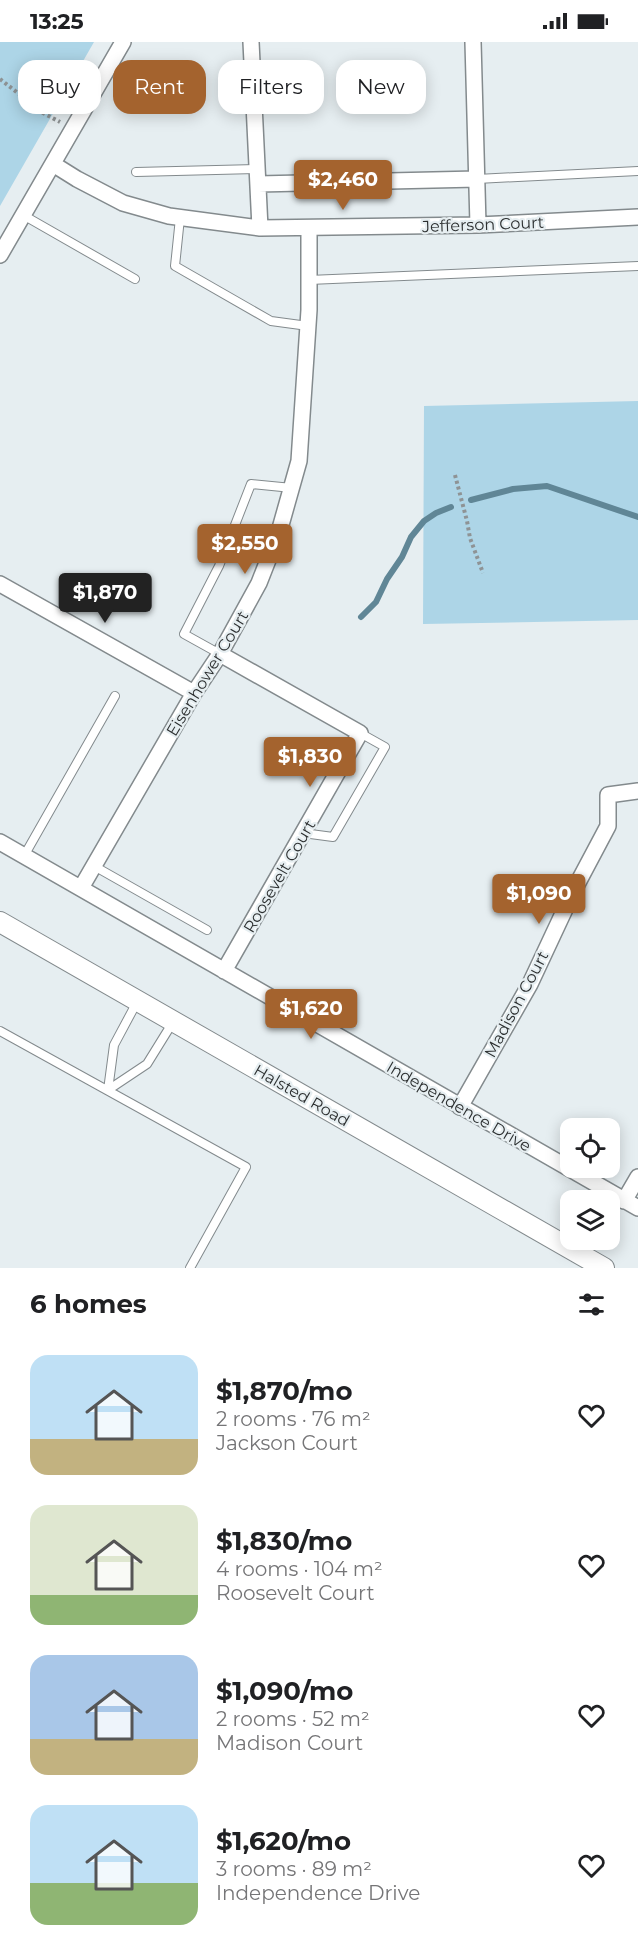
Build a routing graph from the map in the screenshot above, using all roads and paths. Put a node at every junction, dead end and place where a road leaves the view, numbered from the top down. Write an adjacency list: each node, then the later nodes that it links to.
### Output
1 (123, 42): 5 (street)
2 (251, 42): 9 (street)
3 (473, 42): 10 (street)
4 (0, 79): 5 (path)
5 (73, 129): 6 (street)
6 (53, 164): 11 (street); 12 (street, Jefferson Court)
7 (638, 171): 10 (lane)
8 (136, 172): 9 (lane)
9 (258, 177): 10 (street); 15 (street)
10 (477, 180): 14 (street)
11 (23, 215): 17 (street); 19 (lane)
12 (180, 218): 15 (street, Jefferson Court); 21 (lane)
13 (638, 218): 14 (street, Jefferson Court)
14 (478, 225): 16 (street, Jefferson Court)
15 (260, 228): 16 (street, Jefferson Court)
16 (309, 228): 20 (street, Eisenhower Court)
17 (0, 255)
18 (638, 266): 20 (lane)
19 (135, 279)
20 (309, 280): 21 (street, Eisenhower Court)
21 (308, 326): 23 (street, Eisenhower Court)
22 (455, 475): 24 (path)
23 (292, 488): 26 (street, Eisenhower Court); 26 (lane)
24 (483, 573)
25 (0, 584): 27 (street)
26 (220, 654): 27 (street, Eisenhower Court); 29 (street)
27 (194, 693): 34 (street, Eisenhower Court)
28 (115, 696): 33 (lane)
29 (360, 733): 31 (street, Roosevelt Court); 31 (lane)
30 (638, 791): 43 (street, Madison Court)
31 (303, 833): 38 (street, Roosevelt Court)
32 (0, 842): 33 (street, Independence Drive)
33 (24, 856): 35 (street, Independence Drive)
34 (94, 866): 35 (street, Eisenhower Court); 37 (lane)
35 (81, 888): 38 (street, Independence Drive)
36 (0, 922): 39 (street, Halsted Road)
37 (207, 930)
38 (224, 971): 43 (street, Independence Drive)
39 (138, 1001): 40 (street, Halsted Road); 42 (lane)
40 (173, 1022): 42 (lane); 47 (street, Halsted Road)
41 (0, 1030): 42 (lane)
42 (108, 1090): 46 (lane)
43 (460, 1107): 45 (street, Independence Drive)
44 (638, 1177): 45 (street)
45 (631, 1205)
46 (190, 1268)
47 (604, 1268)

